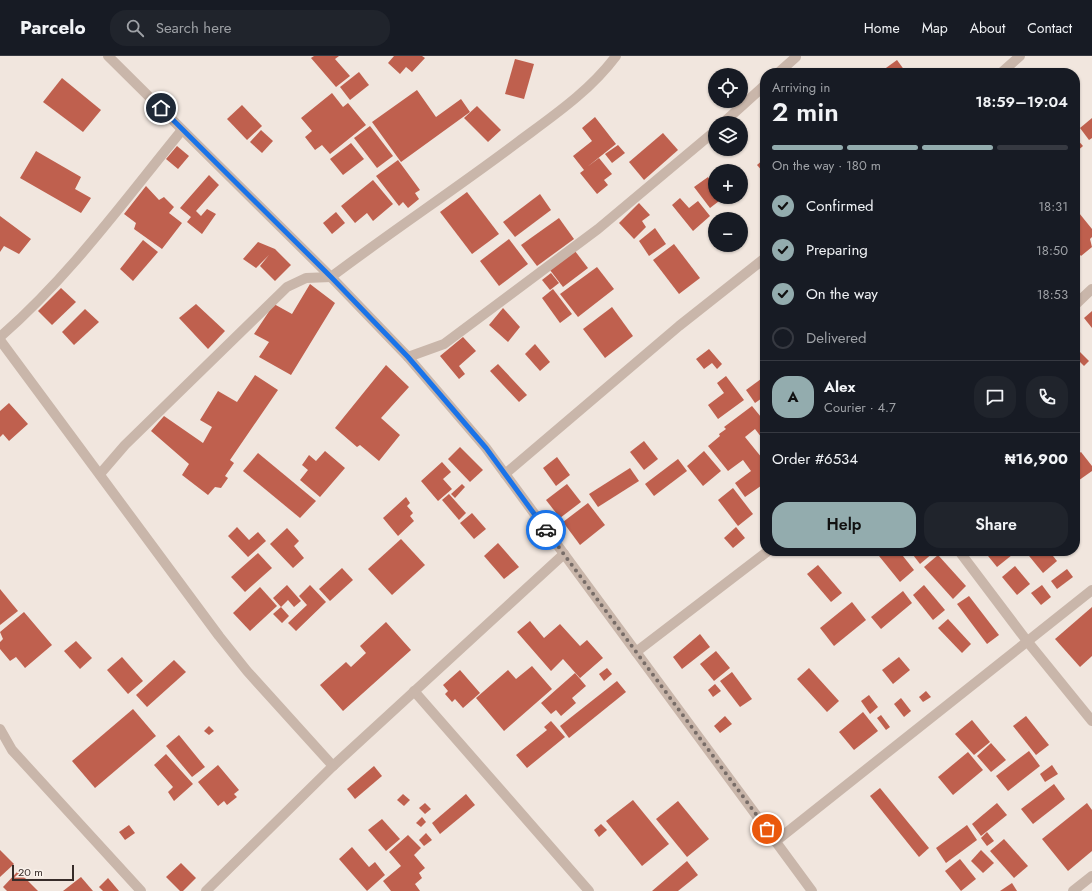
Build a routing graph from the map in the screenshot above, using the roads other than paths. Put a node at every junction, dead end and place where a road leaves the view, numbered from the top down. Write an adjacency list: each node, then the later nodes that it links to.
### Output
1 (108, 56): 9 (street)
2 (616, 56): 12 (street)
3 (1020, 56): 6 (street)
4 (796, 57): 5 (street)
5 (784, 68)
6 (1007, 68)
7 (760, 90): 8 (street)
8 (731, 116)
9 (182, 130): 12 (street); 15 (street)
10 (708, 137): 16 (street)
11 (760, 262): 18 (street)
12 (331, 277): 16 (street); 17 (street)
13 (1092, 289): 14 (street)
14 (1080, 300)
15 (0, 338): 17 (street)
16 (408, 357): 18 (street)
17 (100, 474): 28 (street)
18 (504, 474): 19 (street)
19 (564, 554): 24 (street); 25 (street)
20 (761, 556): 24 (street)
21 (963, 556): 23 (street)
22 (1092, 590): 23 (street)
23 (1027, 641): 26 (street); 29 (street)
24 (636, 652): 29 (street)
25 (414, 691): 28 (street); 33 (street)
26 (1092, 721)
27 (0, 729): 31 (street)
28 (332, 766): 32 (street)
29 (776, 842): 34 (street)
30 (1092, 876): 35 (street)
31 (141, 891)
32 (206, 891)
33 (589, 891)
34 (812, 891)
35 (1073, 891)

